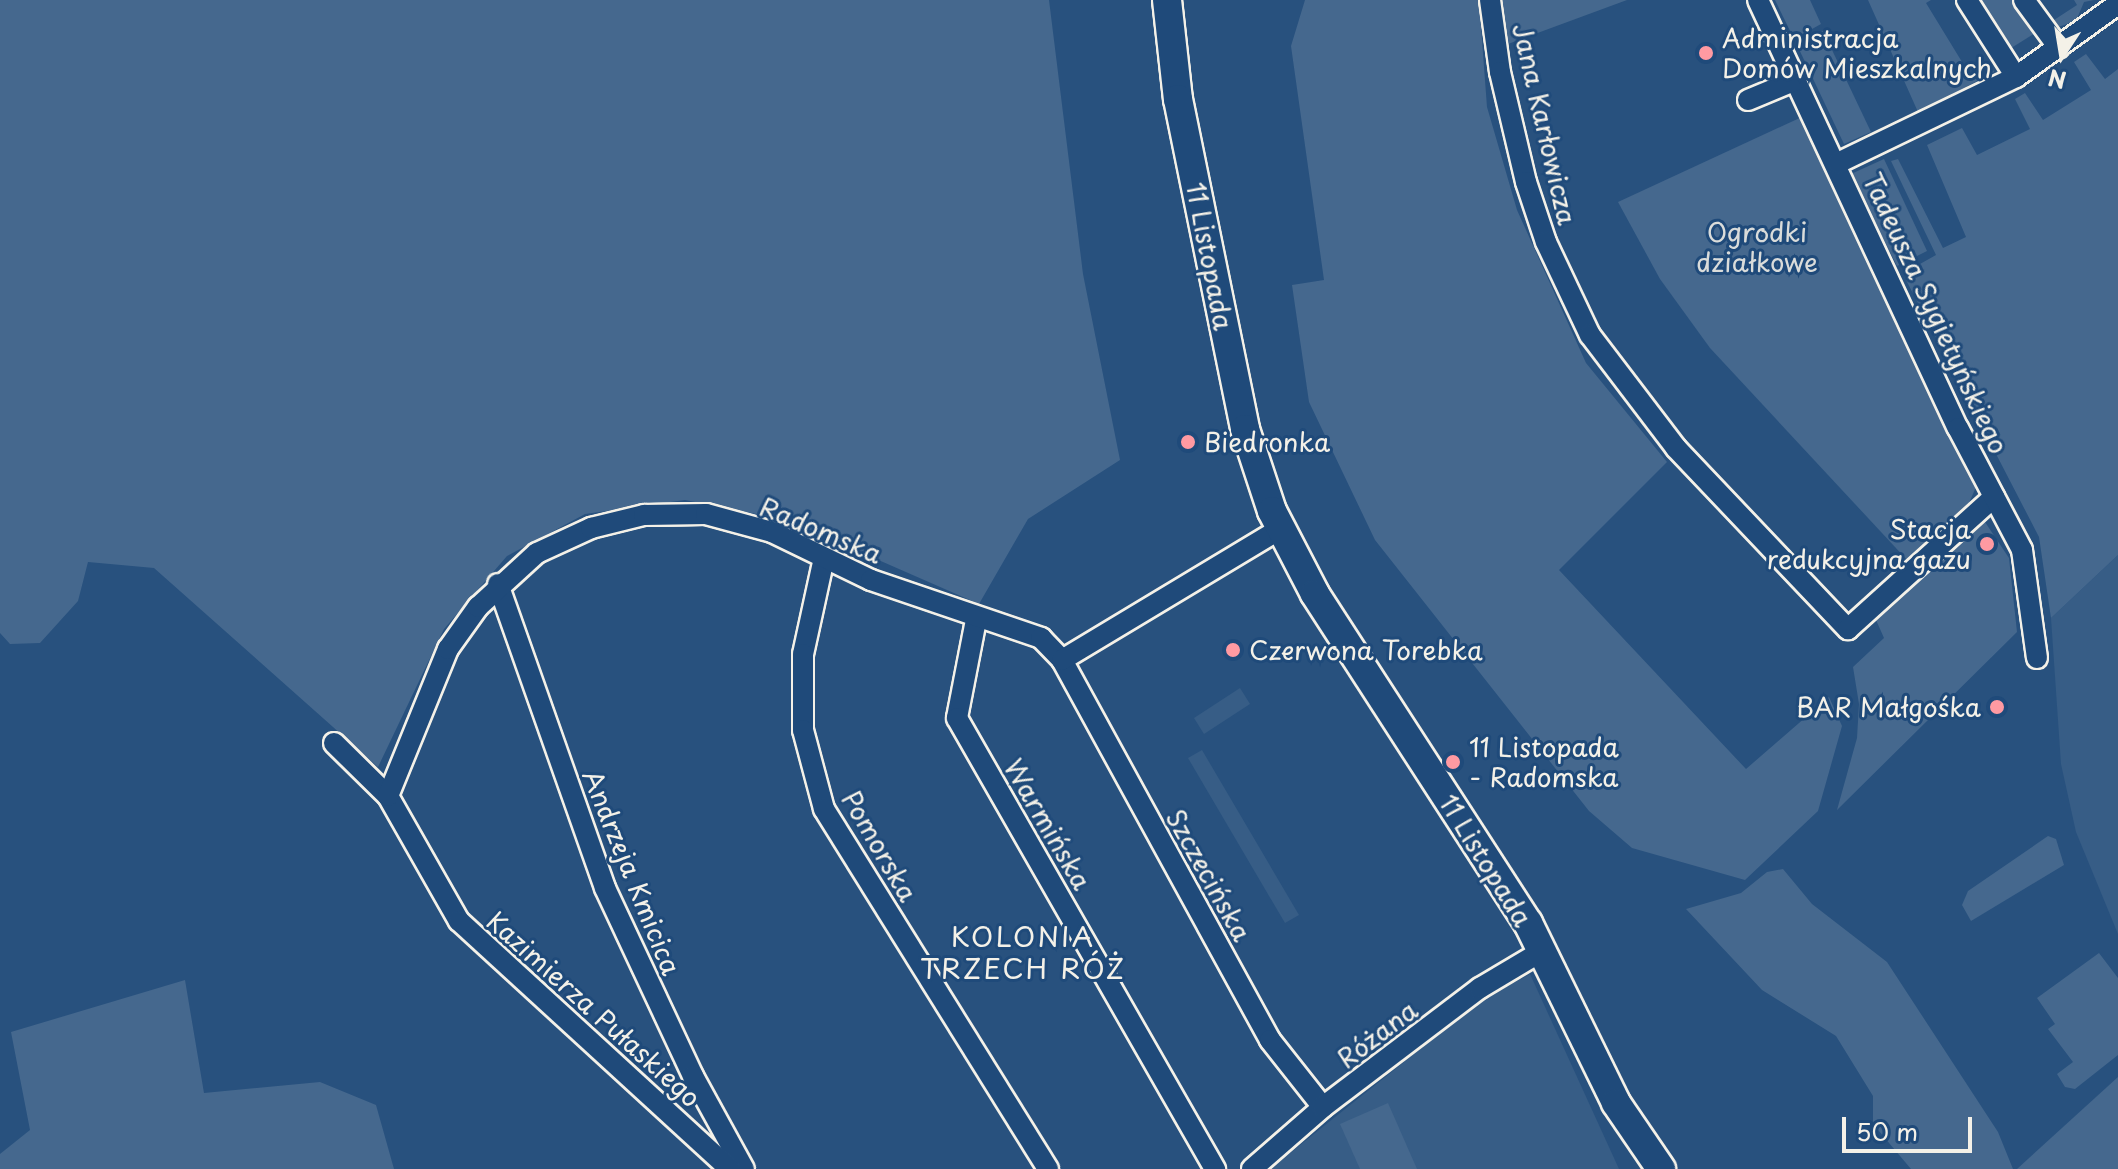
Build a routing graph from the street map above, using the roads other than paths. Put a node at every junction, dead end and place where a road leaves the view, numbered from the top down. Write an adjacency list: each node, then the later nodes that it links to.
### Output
1 (1167, 0): 13 (main road, 11 Listopada)
2 (1490, 0): 12 (street, Jana Karłowicza)
3 (1758, 0): 9 (street, Tadeusza Sygietyńskiego)
4 (1967, 0): 8 (street)
5 (2024, 0): 7 (street)
6 (2118, 4): 7 (street)
7 (2059, 48): 8 (street)
8 (2016, 77): 11 (street)
9 (1796, 80): 10 (street); 11 (street, Tadeusza Sygietyńskiego)
10 (1748, 100)
11 (1838, 163): 12 (street, Tadeusza Sygietyńskiego)
12 (1994, 497): 17 (street, Tadeusza Sygietyńskiego)
13 (1280, 529): 18 (street); 21 (main road, 11 Listopada)
14 (824, 558): 15 (street, Radomska); 16 (street, Radomska); 25 (street, Pomorska)
15 (498, 584): 20 (street, Radomska); 24 (street, Andrzeja Kmicica)
16 (976, 620): 18 (street, Radomska); 26 (street, Warmińska)
17 (2037, 658)
18 (1062, 660): 22 (street, Szczecińska)
19 (334, 743): 20 (street, Kazimierza Pułaskiego)
20 (388, 796): 23 (street, Kazimierza Pułaskiego)
21 (1542, 951): 22 (street, Różana); 28 (main road, 11 Listopada)
22 (1323, 1107): 27 (street, Różana)
23 (730, 1169)
24 (744, 1169)
25 (1048, 1169)
26 (1215, 1169)
27 (1252, 1169)
28 (1661, 1169)

